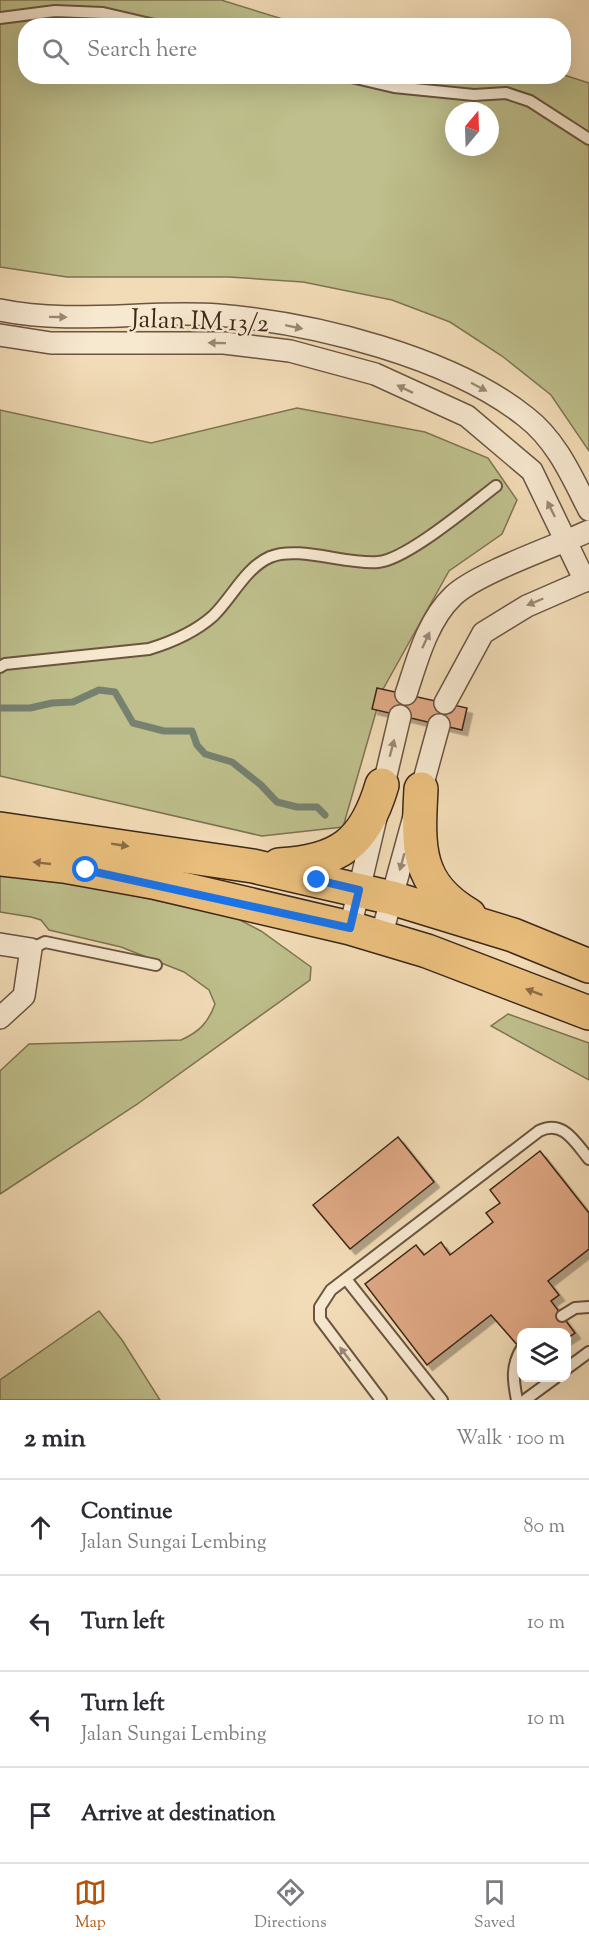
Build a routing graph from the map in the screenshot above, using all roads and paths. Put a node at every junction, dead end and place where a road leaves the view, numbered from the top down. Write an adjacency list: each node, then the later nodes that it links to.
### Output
1 (0, 18): 2 (lane)
2 (125, 18)
3 (381, 84): 4 (lane)
4 (589, 140)
5 (0, 310): 8 (street, Jalan IM 13/2, one-way to 8)
6 (0, 335): 10 (street, Jalan IM 13/2, one-way to 6)
7 (496, 486): 12 (lane)
8 (589, 510)
9 (589, 531): 10 (street)
10 (566, 541): 11 (street, Jalan IM 13/2); 13 (street, one-way to 10)
11 (587, 580): 14 (street, one-way to 14)
12 (0, 667)
13 (406, 694)
14 (445, 703)
15 (400, 716): 17 (street, one-way to 15)
16 (439, 725): 18 (street)
17 (382, 785): 21 (main road); 22 (street)
18 (421, 789): 23 (street, one-way to 23); 25 (main road)
19 (0, 829): 21 (main road, one-way to 21)
20 (0, 859): 24 (main road, one-way to 20)
21 (253, 866): 22 (main road)
22 (359, 890): 23 (main road); 24 (street)
23 (392, 897): 25 (main road); 26 (street)
24 (350, 928): 26 (main road)
25 (513, 935): 30 (main road)
26 (381, 937): 31 (main road, one-way to 26)
27 (0, 944): 28 (street)
28 (31, 949): 29 (lane); 32 (street)
29 (156, 965)
30 (589, 966)
31 (589, 1013)
32 (0, 1018)
33 (589, 1160): 34 (lane)
34 (346, 1279): 41 (lane, one-way to 34); 42 (lane)
35 (589, 1307): 36 (lane)
36 (562, 1316)
37 (589, 1352): 39 (lane)
38 (517, 1356): 43 (lane)
39 (571, 1366)
40 (548, 1382): 44 (lane)
41 (381, 1400)
42 (442, 1400)
43 (517, 1400)
44 (525, 1400)

